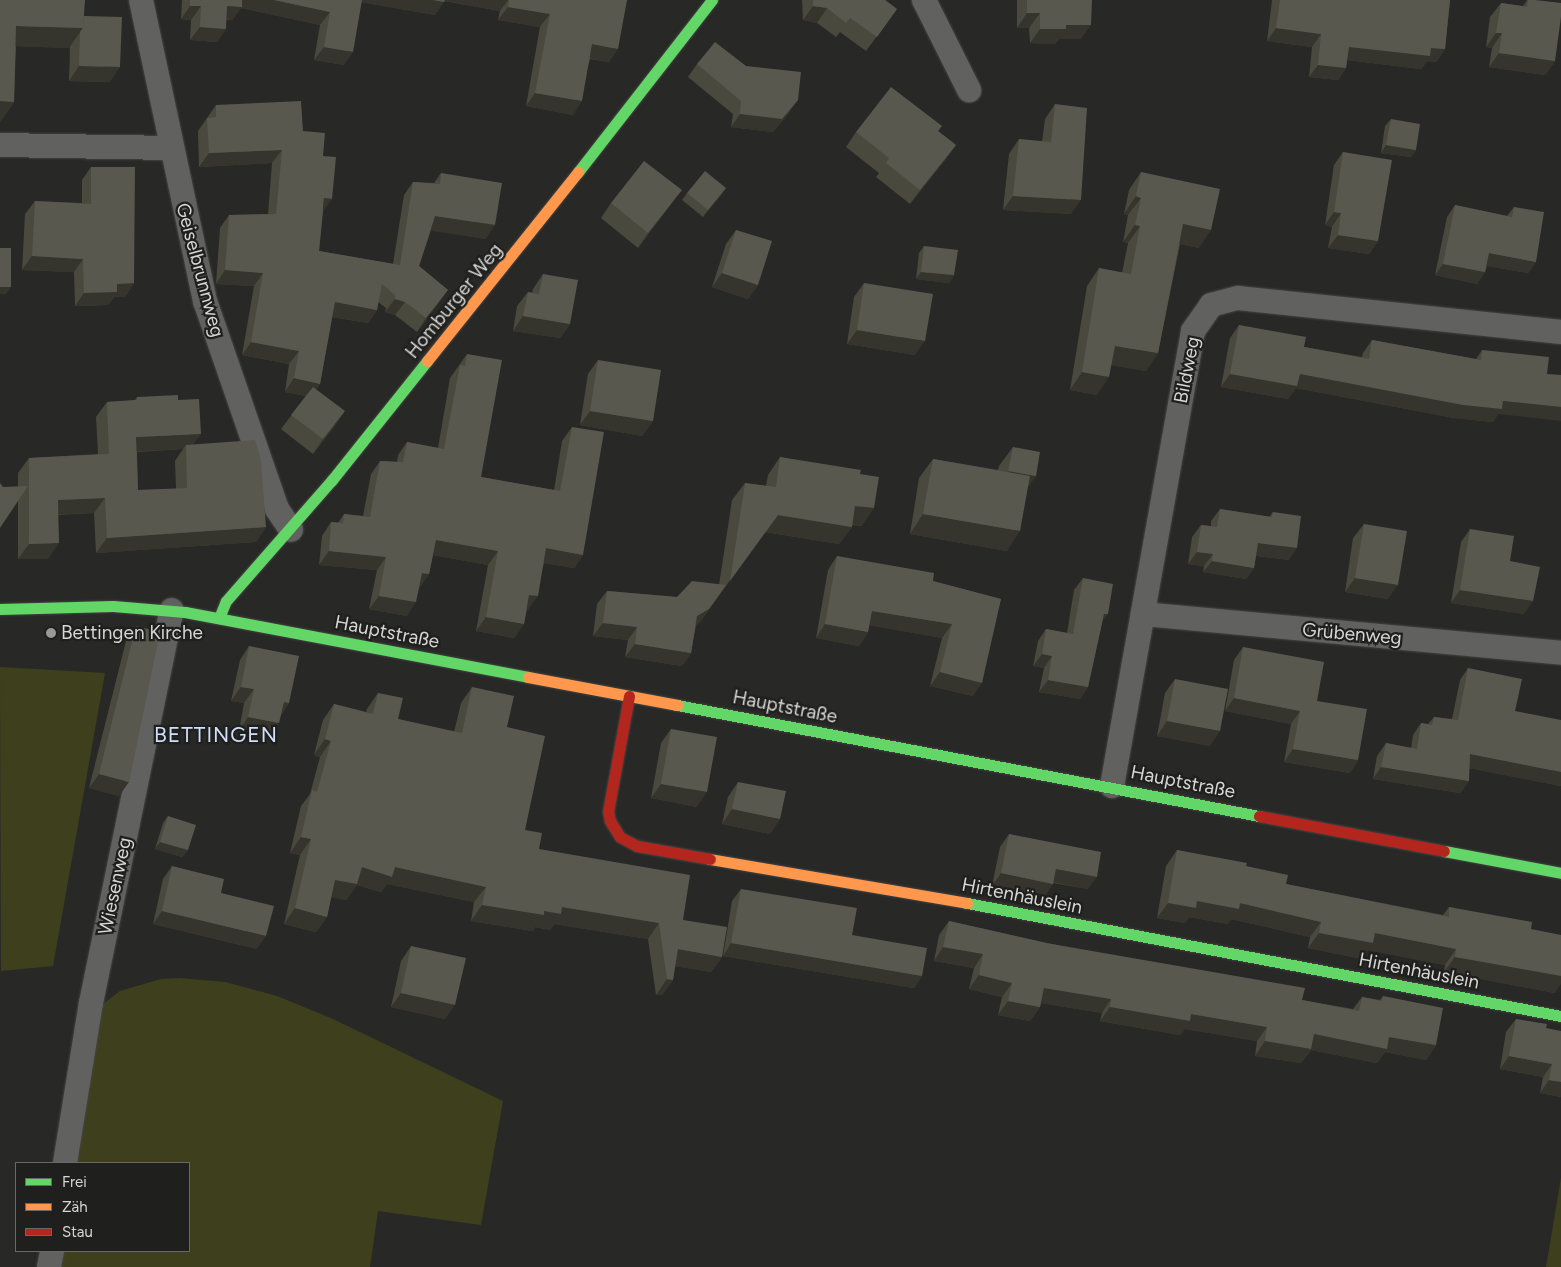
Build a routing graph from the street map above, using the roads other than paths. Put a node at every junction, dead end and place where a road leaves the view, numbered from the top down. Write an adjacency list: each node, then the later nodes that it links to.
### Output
1 (141, 0): 6 (street, Geiselbrunnweg)
2 (712, 0): 8 (street, Homburger Weg)
3 (924, 0): 4 (street)
4 (969, 90)
5 (0, 145): 6 (street)
6 (170, 148): 8 (street, Geiselbrunnweg)
7 (1561, 332): 11 (street, Bildweg)
8 (291, 530): 12 (street, Homburger Weg)
9 (0, 609): 10 (street, Hauptstraße)
10 (172, 610): 12 (street, Hauptstraße); 18 (street, Wiesenweg)
11 (1143, 614): 13 (street, Grübenweg); 15 (street, Bildweg)
12 (218, 618): 14 (street, Hauptstraße)
13 (1561, 653)
14 (629, 696): 15 (street, Hauptstraße); 17 (street, Hirtenhäuslein)
15 (1112, 786): 16 (street, Hauptstraße)
16 (1561, 873)
17 (1561, 1016)
18 (65, 1162)
19 (52, 1252): 20 (street)
20 (49, 1267)

